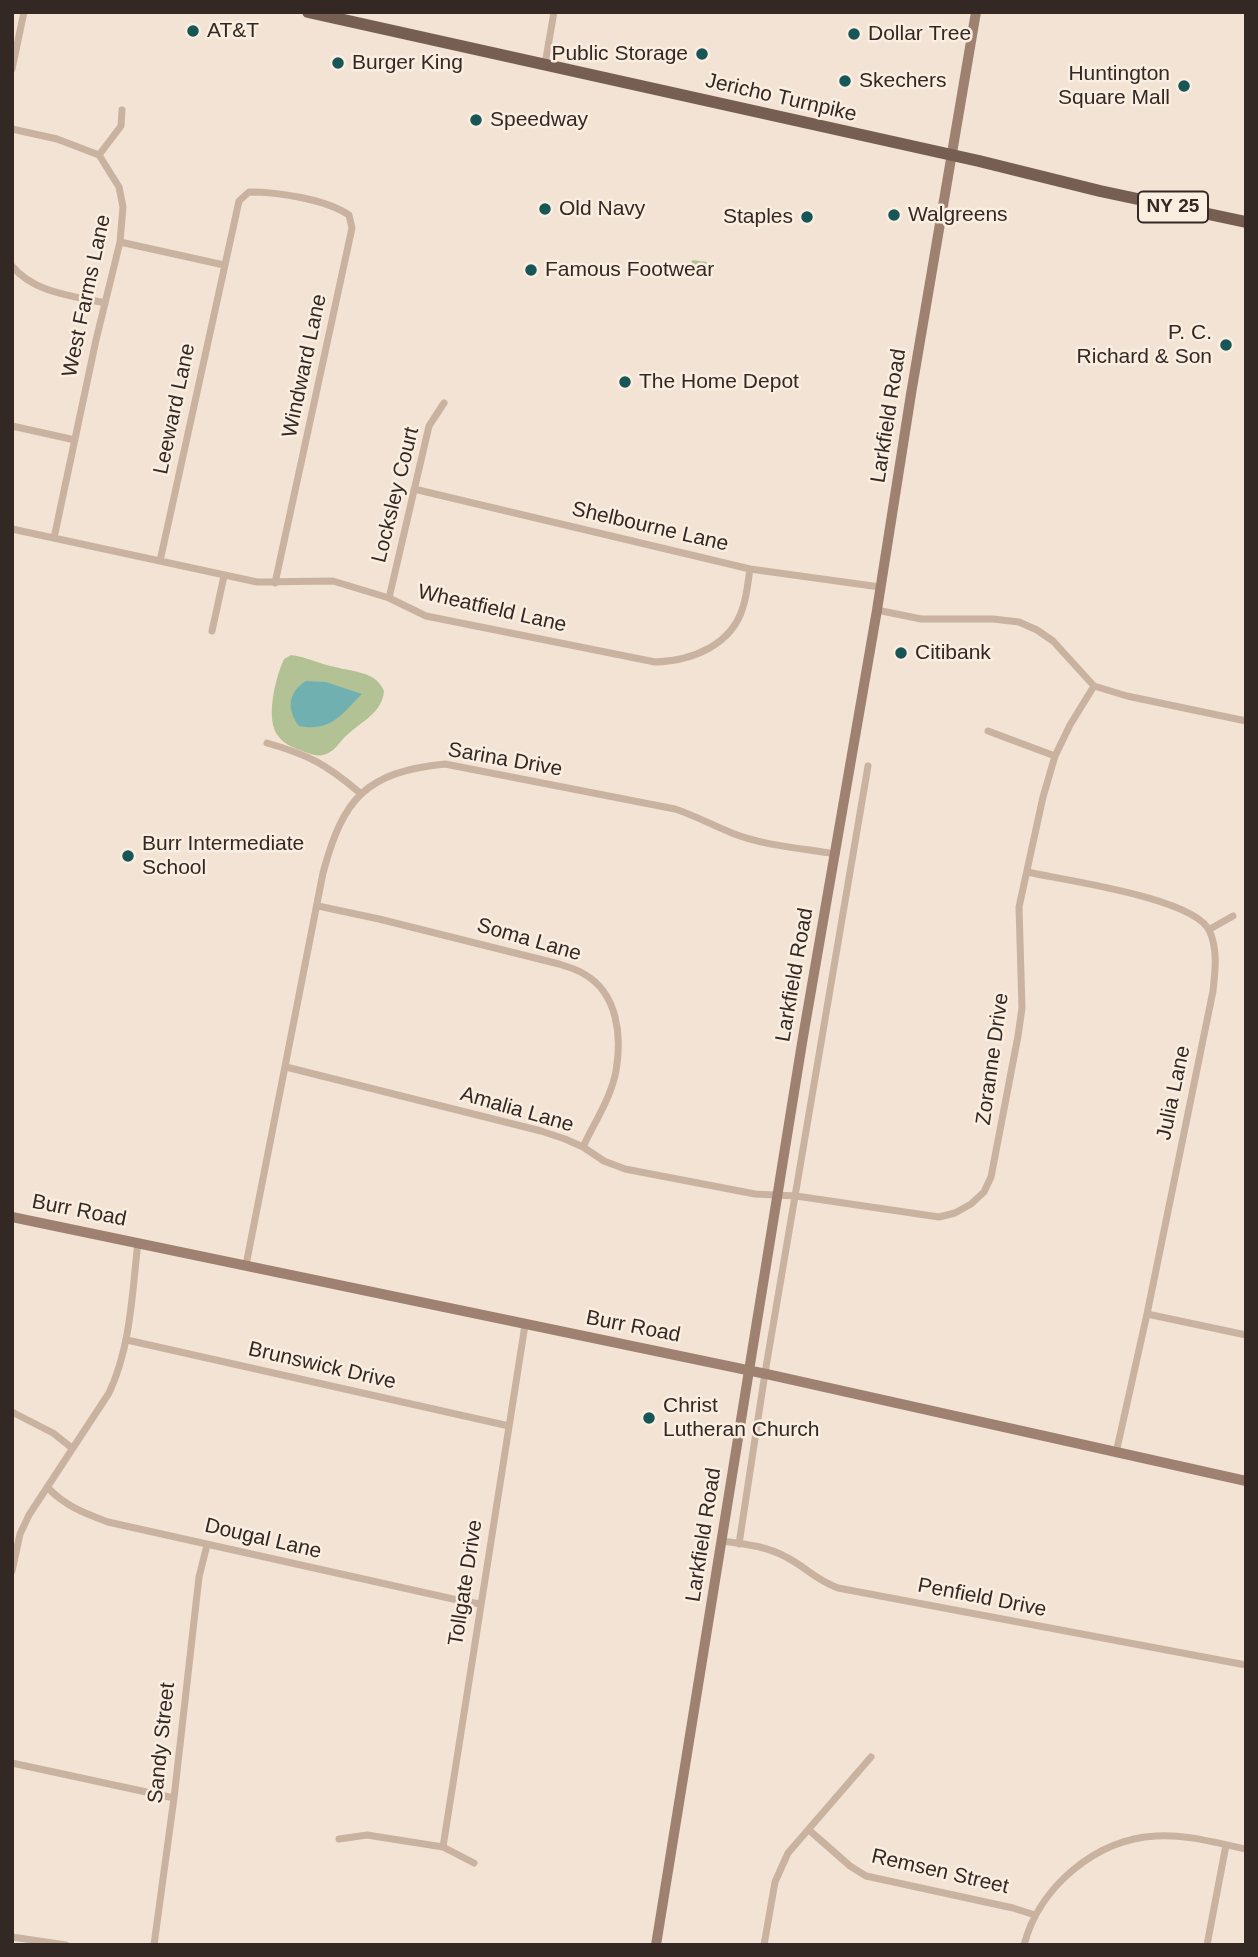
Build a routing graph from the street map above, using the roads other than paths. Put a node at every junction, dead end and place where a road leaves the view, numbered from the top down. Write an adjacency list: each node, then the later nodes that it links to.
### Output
1 (24, 12): 6 (street)
2 (308, 12): 5 (main road, Jericho Turnpike / NY 25)
3 (554, 12): 5 (street)
4 (976, 12): 10 (main road, Larkfield Road)
5 (545, 64): 10 (main road, Jericho Turnpike / NY 25)
6 (12, 69)
7 (122, 110): 9 (street)
8 (12, 129): 9 (street)
9 (99, 155): 12 (street, West Farms Lane)
10 (952, 156): 11 (main road, Jericho Turnpike / NY 25); 26 (main road, Larkfield Road)
11 (1246, 222)
12 (120, 242): 13 (street); 15 (street, West Farms Lane)
13 (225, 265): 22 (street, Leeward Lane); 25 (street, Windward Lane)
14 (12, 266): 15 (street)
15 (105, 303): 18 (street, West Farms Lane)
16 (443, 403): 19 (street, Locksley Court)
17 (12, 426): 18 (street)
18 (75, 440): 21 (street, West Farms Lane)
19 (414, 489): 23 (street, Shelbourne Lane); 27 (street, Locksley Court)
20 (12, 529): 21 (street, Wheatfield Lane)
21 (54, 538): 22 (street, Wheatfield Lane)
22 (160, 561): 24 (street, Wheatfield Lane)
23 (750, 569): 26 (street, Shelbourne Lane); 27 (street, Wheatfield Lane)
24 (224, 576): 25 (street, Wheatfield Lane); 29 (street)
25 (275, 583): 27 (street, Wheatfield Lane)
26 (880, 587): 28 (main road, Larkfield Road)
27 (389, 598)
28 (877, 611): 30 (street); 37 (main road, Larkfield Road)
29 (212, 631)
30 (1094, 685): 31 (street); 34 (street, Zoranne Drive)
31 (1246, 721)
32 (988, 731): 34 (street)
33 (267, 743): 36 (street)
34 (1055, 756): 38 (street, Zoranne Drive)
35 (868, 766): 45 (street, Larkfield Road)
36 (359, 793): 37 (street, Sarina Drive); 39 (street, Sarina Drive)
37 (835, 854): 44 (main road, Larkfield Road)
38 (1027, 872): 41 (street); 45 (street, Zoranne Drive)
39 (318, 906): 42 (street, Sarina Drive); 43 (street, Soma Lane)
40 (1233, 916): 41 (street)
41 (1210, 929): 49 (street, Julia Lane)
42 (286, 1067): 43 (street, Amalia Lane); 48 (street, Sarina Drive)
43 (583, 1147): 44 (street, Amalia Lane)
44 (778, 1195): 45 (street, Zoranne Drive); 53 (main road, Larkfield Road)
45 (796, 1196): 54 (street, Larkfield Road)
46 (12, 1217): 47 (main road, Burr Road)
47 (138, 1242): 48 (main road, Burr Road); 52 (street)
48 (246, 1265): 50 (main road, Burr Road)
49 (1147, 1314): 51 (street); 58 (street, Julia Lane)
50 (525, 1325): 53 (main road, Burr Road); 56 (street, Tollgate Drive)
51 (1246, 1335)
52 (127, 1340): 56 (street, Brunswick Drive); 57 (street)
53 (750, 1370): 54 (main road, Burr Road); 61 (main road, Larkfield Road)
54 (765, 1373): 58 (main road, Burr Road); 62 (street, Larkfield Road)
55 (12, 1412): 57 (street)
56 (509, 1426): 65 (street, Tollgate Drive)
57 (72, 1448): 60 (street)
58 (1116, 1452): 59 (main road, Burr Road)
59 (1246, 1481)
60 (47, 1487): 63 (street, Dougal Lane); 64 (street)
61 (722, 1541): 62 (street, Penfield Drive); 80 (main road, Larkfield Road)
62 (739, 1544): 66 (street, Penfield Drive)
63 (207, 1545): 65 (street, Dougal Lane); 69 (street, Sandy Street)
64 (12, 1571)
65 (480, 1604): 73 (street, Tollgate Drive)
66 (1246, 1665)
67 (871, 1757): 70 (street)
68 (12, 1763): 69 (street)
69 (174, 1798): 79 (street, Sandy Street)
70 (809, 1830): 76 (street, Remsen Street); 81 (street)
71 (340, 1839): 73 (street)
72 (1226, 1845): 74 (street); 76 (street); 83 (street)
73 (443, 1847): 75 (street)
74 (1246, 1849)
75 (474, 1863)
76 (1035, 1915): 82 (street)
77 (12, 1937): 78 (street)
78 (66, 1945)
79 (154, 1945)
80 (656, 1945)
81 (764, 1945)
82 (1024, 1945)
83 (1207, 1945)

